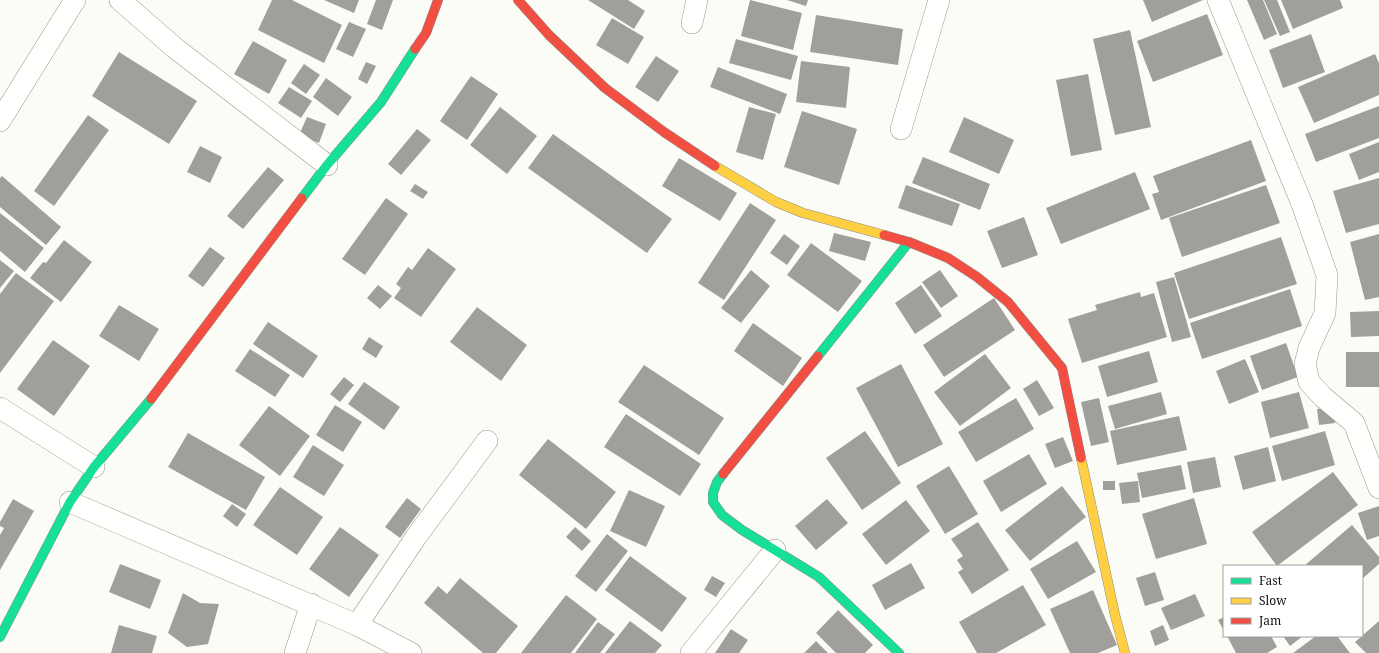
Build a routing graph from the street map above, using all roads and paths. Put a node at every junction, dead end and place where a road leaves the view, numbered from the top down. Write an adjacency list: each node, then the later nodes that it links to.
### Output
1 (75, 0): 9 (street)
2 (120, 0): 11 (street)
3 (438, 0): 11 (street)
4 (518, 0): 12 (street)
5 (697, 0): 8 (street)
6 (938, 0): 10 (street)
7 (1218, 0): 16 (street)
8 (692, 23)
9 (0, 121)
10 (902, 129)
11 (327, 165): 15 (street)
12 (909, 242): 18 (street); 26 (street)
13 (0, 408): 15 (street)
14 (487, 441): 20 (street)
15 (94, 468): 17 (street)
16 (1379, 488)
17 (70, 502): 19 (street); 21 (street)
18 (775, 550): 24 (street); 25 (street)
19 (311, 604): 20 (street); 22 (street)
20 (357, 625): 23 (street)
21 (0, 637)
22 (295, 653)
23 (411, 653)
24 (691, 653)
25 (899, 653)
26 (1125, 653)

